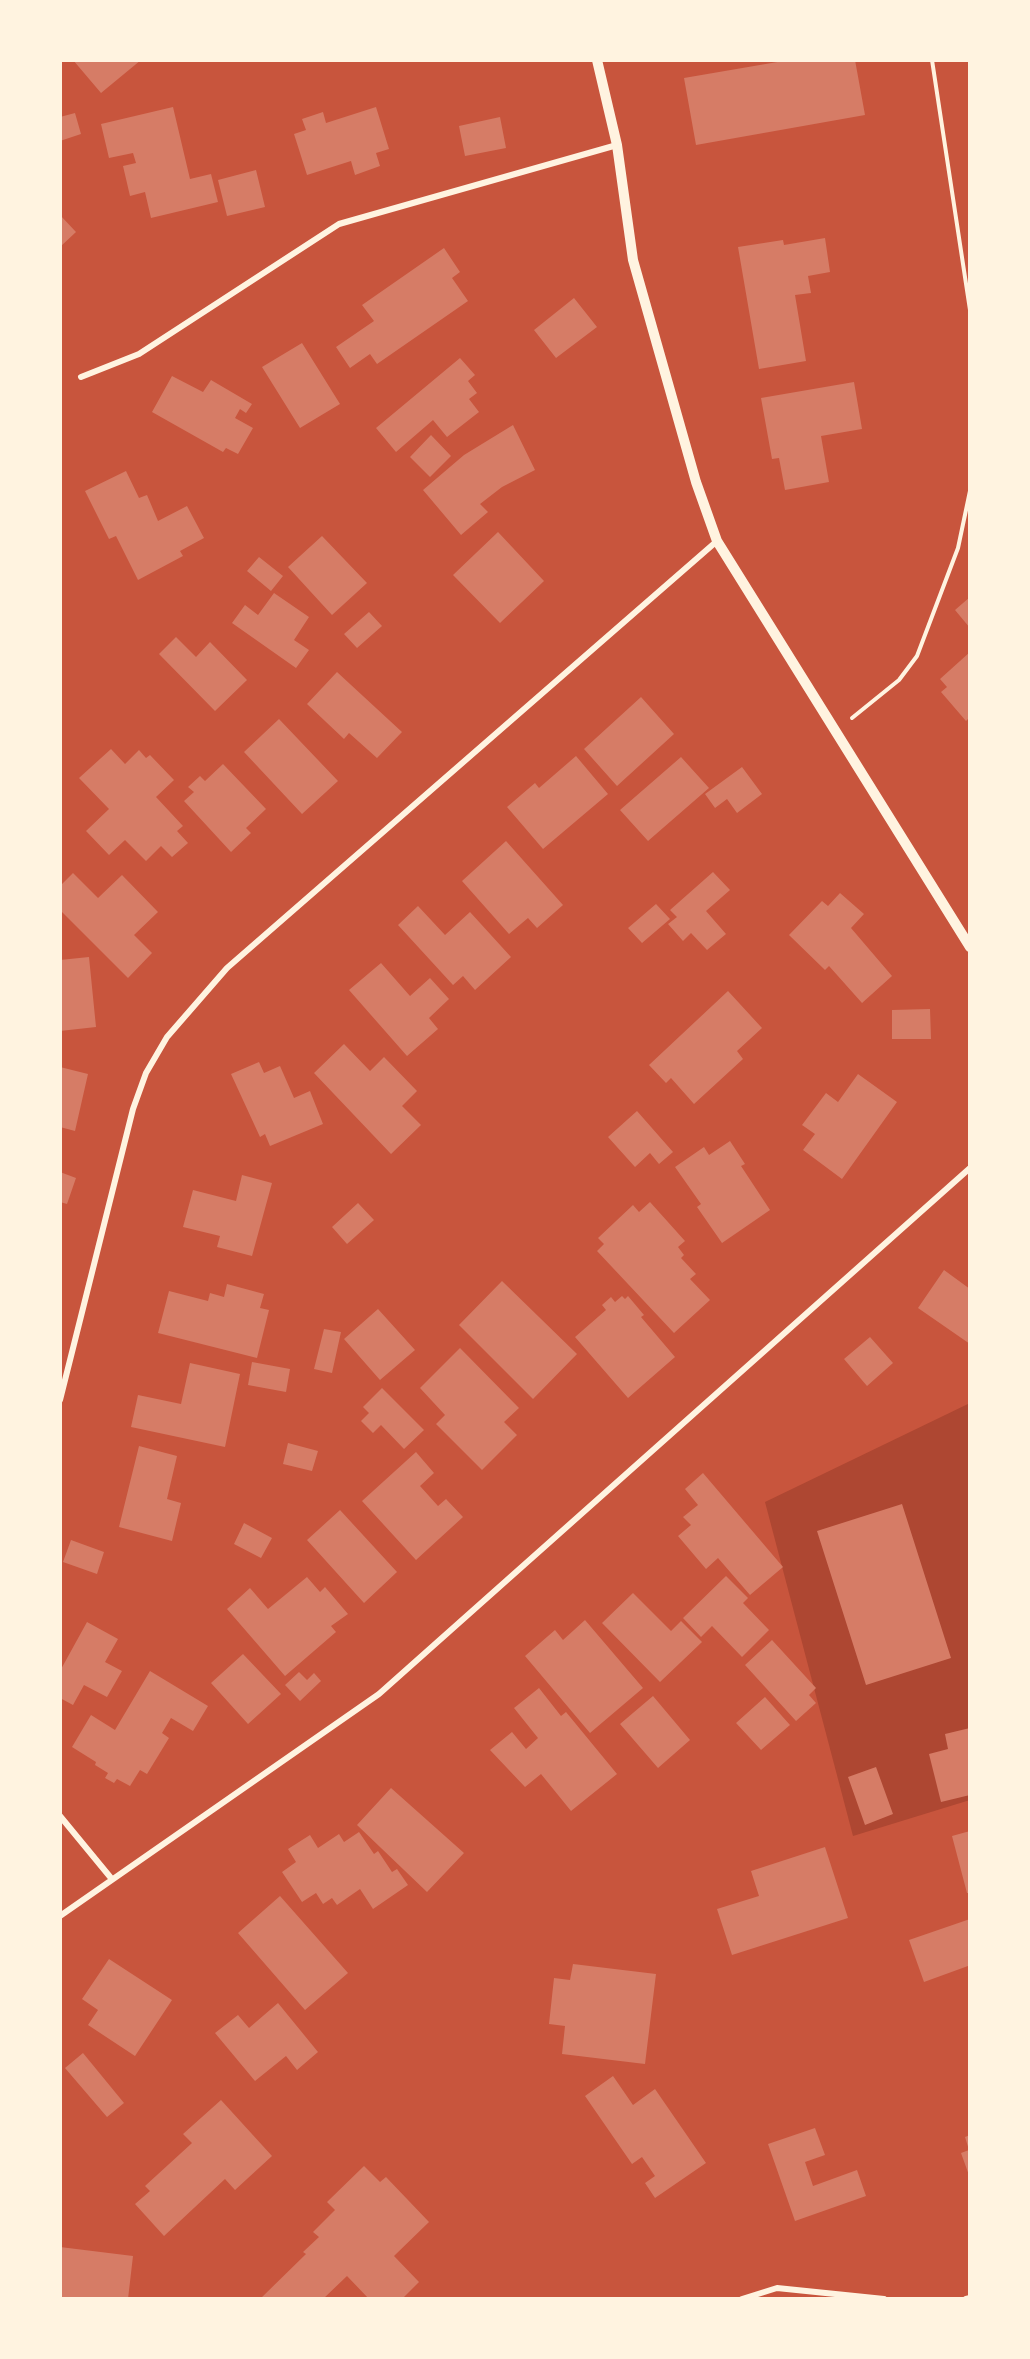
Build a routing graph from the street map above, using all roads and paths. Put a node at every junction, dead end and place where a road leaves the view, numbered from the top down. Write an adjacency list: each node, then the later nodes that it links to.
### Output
1 (597, 60): 3 (street)
2 (932, 60): 4 (path)
3 (617, 146): 5 (street); 7 (street)
4 (970, 310)
5 (81, 377)
6 (970, 491): 8 (path)
7 (717, 541): 8 (street); 11 (street)
8 (835, 731): 9 (street)
9 (970, 948)
10 (970, 1168): 13 (street)
11 (60, 1400)
12 (60, 1816): 13 (street)
13 (111, 1878): 14 (street)
14 (60, 1916)
15 (970, 2298): 18 (street)
16 (742, 2299): 17 (street)
17 (884, 2299)
18 (966, 2299)

